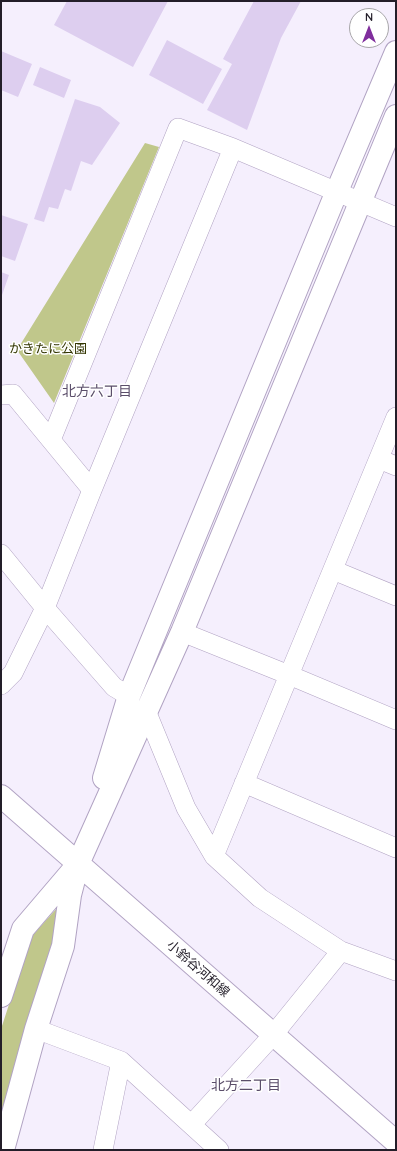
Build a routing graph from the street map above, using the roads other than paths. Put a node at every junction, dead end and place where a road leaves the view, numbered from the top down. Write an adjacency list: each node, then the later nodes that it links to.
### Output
1 (396, 52): 4 (street)
2 (396, 116): 5 (street)
3 (233, 148): 4 (street); 9 (street); 12 (street)
4 (337, 191): 5 (street); 20 (street)
5 (360, 202): 6 (street); 17 (street)
6 (396, 217)
7 (1, 395): 9 (street)
8 (396, 417): 10 (street)
9 (51, 440): 12 (street)
10 (379, 459): 11 (street); 14 (street)
11 (396, 466)
12 (92, 490): 16 (street)
13 (1, 554): 16 (street)
14 (332, 570): 15 (street); 19 (street)
15 (396, 596)
16 (45, 608): 18 (street); 20 (street)
17 (182, 632): 19 (street); 21 (street)
18 (5, 673)
19 (289, 675): 22 (street); 23 (street)
20 (129, 696): 27 (street)
21 (147, 713): 26 (street); 27 (street)
22 (396, 720)
23 (244, 783): 25 (street); 26 (street)
24 (1, 796): 27 (street, 小鈴谷河和線)
25 (396, 848)
26 (214, 856): 28 (street)
27 (78, 864): 30 (street); 31 (street); 32 (street, 小鈴谷河和線)
28 (341, 951): 29 (street); 32 (street)
29 (396, 971)
30 (1, 996)
31 (36, 1029): 33 (street); 36 (street)
32 (273, 1035): 34 (street); 35 (street, 小鈴谷河和線)
33 (121, 1062): 34 (street); 37 (street)
34 (192, 1124): 38 (street)
35 (396, 1142)
36 (3, 1150)
37 (102, 1150)
38 (219, 1150)

